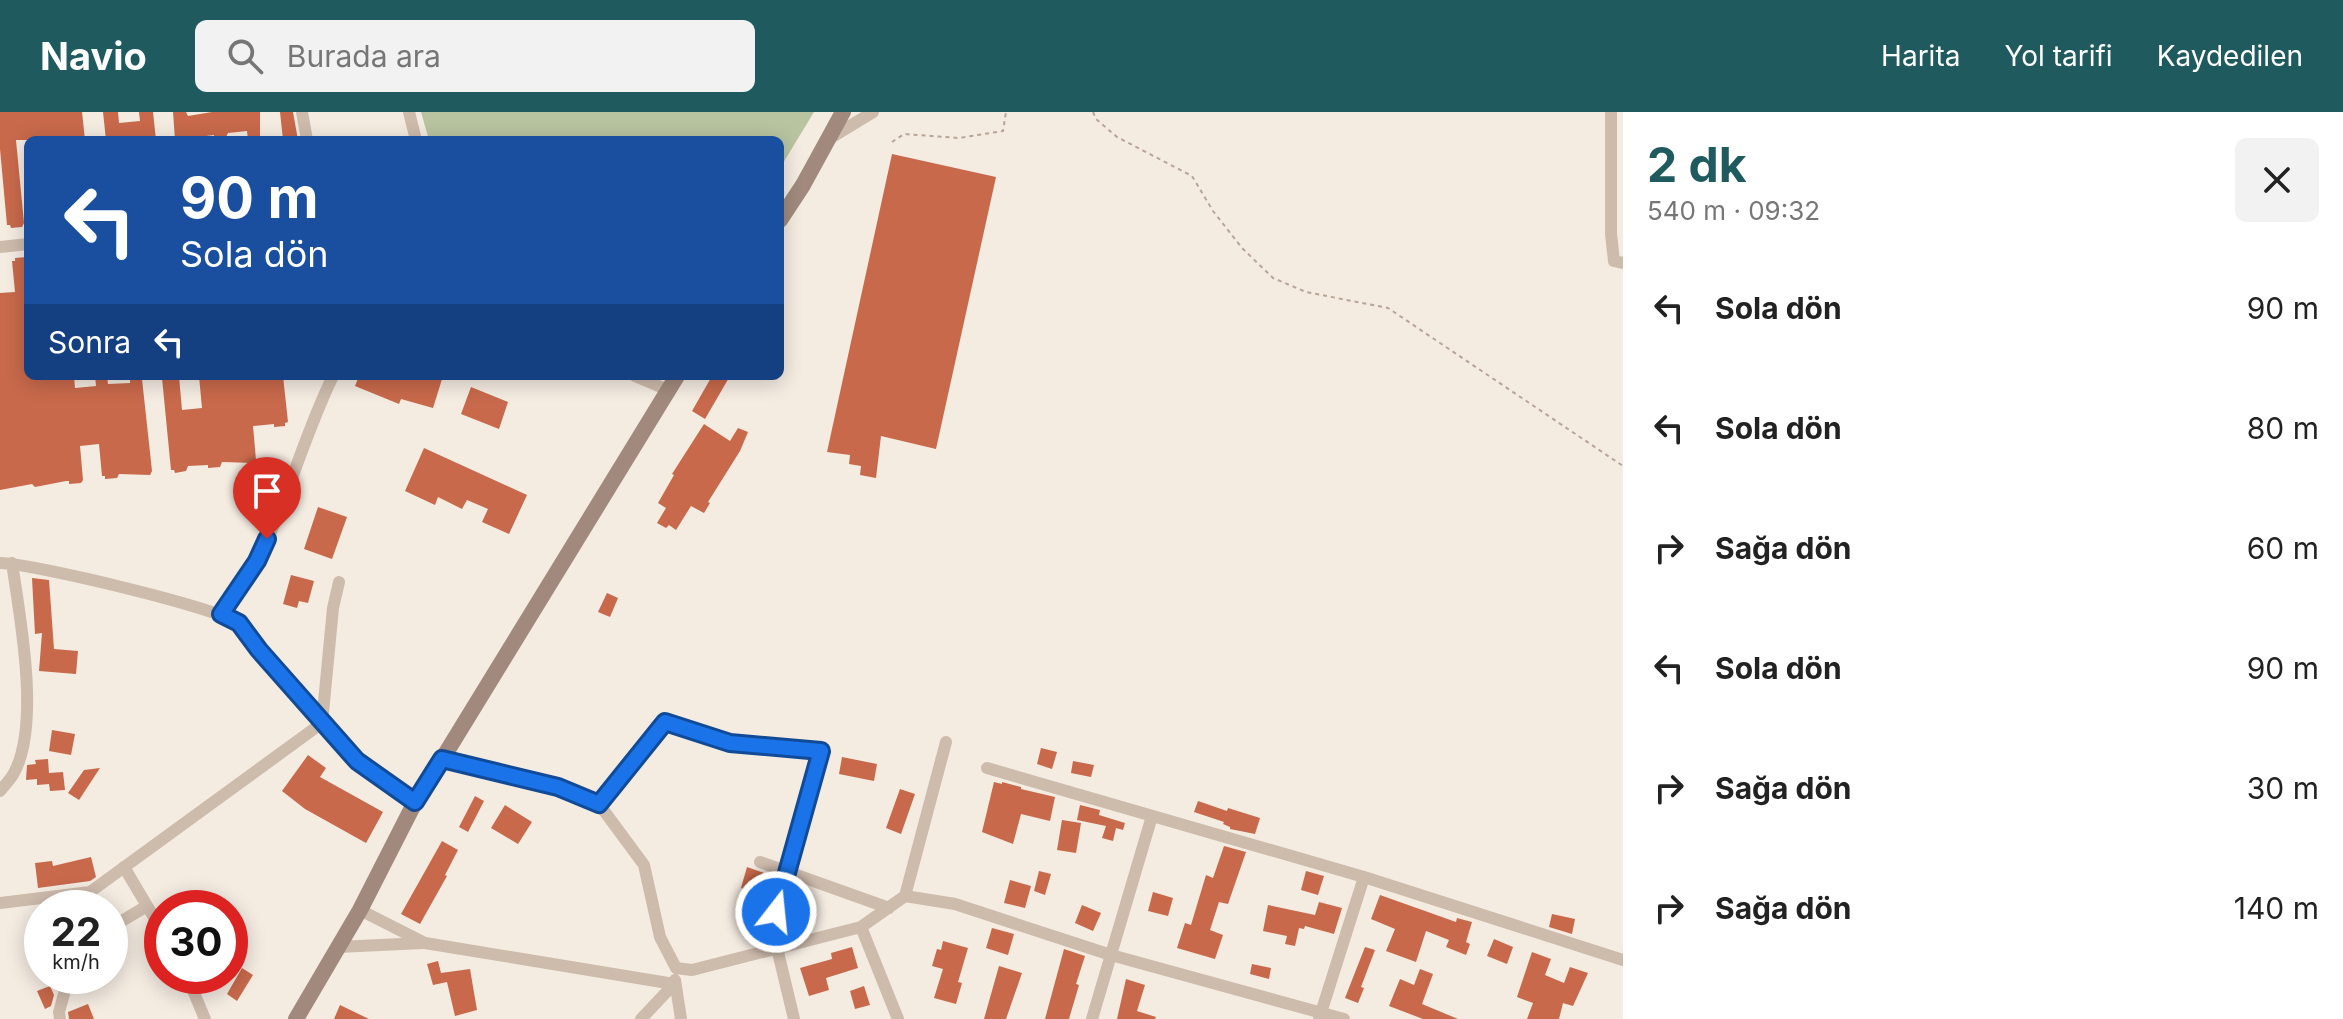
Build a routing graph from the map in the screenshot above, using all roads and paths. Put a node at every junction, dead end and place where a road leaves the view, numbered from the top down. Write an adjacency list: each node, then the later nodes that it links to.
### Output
1 (302, 112): 8 (street)
2 (409, 112): 9 (street)
3 (843, 112): 10 (main road)
4 (873, 112): 10 (street)
5 (1006, 112): 11 (path)
6 (1093, 112): 18 (path)
7 (1611, 112): 15 (street)
8 (306, 136)
9 (415, 136)
10 (827, 140): 12 (main road)
11 (892, 142)
12 (784, 214)
13 (24, 244): 14 (street)
14 (0, 247)
15 (1623, 263)
16 (330, 380): 21 (street)
17 (673, 383): 24 (main road)
18 (1623, 466)
19 (6, 563): 21 (street); 26 (street)
20 (339, 582): 22 (street)
21 (221, 614): 22 (street)
22 (322, 723): 27 (street); 31 (street)
23 (946, 742): 34 (street)
24 (442, 759): 27 (main road); 28 (street)
25 (987, 768): 29 (street)
26 (0, 791)
27 (415, 802): 38 (main road)
28 (599, 804): 32 (street); 45 (street)
29 (1152, 816): 33 (street); 43 (street)
30 (760, 862): 32 (street)
31 (124, 867): 35 (street); 36 (street)
32 (787, 871): 37 (street); 42 (street)
33 (1364, 877): 44 (street); 49 (street)
34 (905, 896): 37 (street); 43 (street)
35 (144, 901)
36 (0, 903)
37 (889, 908): 39 (street)
38 (360, 910): 40 (street); 41 (main road)
39 (861, 927): 42 (street); 56 (street)
40 (425, 943): 41 (street); 46 (street)
41 (338, 947): 52 (main road)
42 (777, 948): 45 (street); 55 (street)
43 (1111, 955): 49 (street); 57 (street)
44 (1623, 960)
45 (676, 968): 46 (street)
46 (674, 984): 53 (street); 54 (street)
47 (64, 994): 51 (street)
48 (192, 994): 50 (street)
49 (1320, 1016): 58 (street)
50 (199, 1017)
51 (60, 1019)
52 (296, 1019)
53 (641, 1019)
54 (681, 1019)
55 (794, 1019)
56 (898, 1019)
57 (1092, 1019)
58 (1344, 1019)

